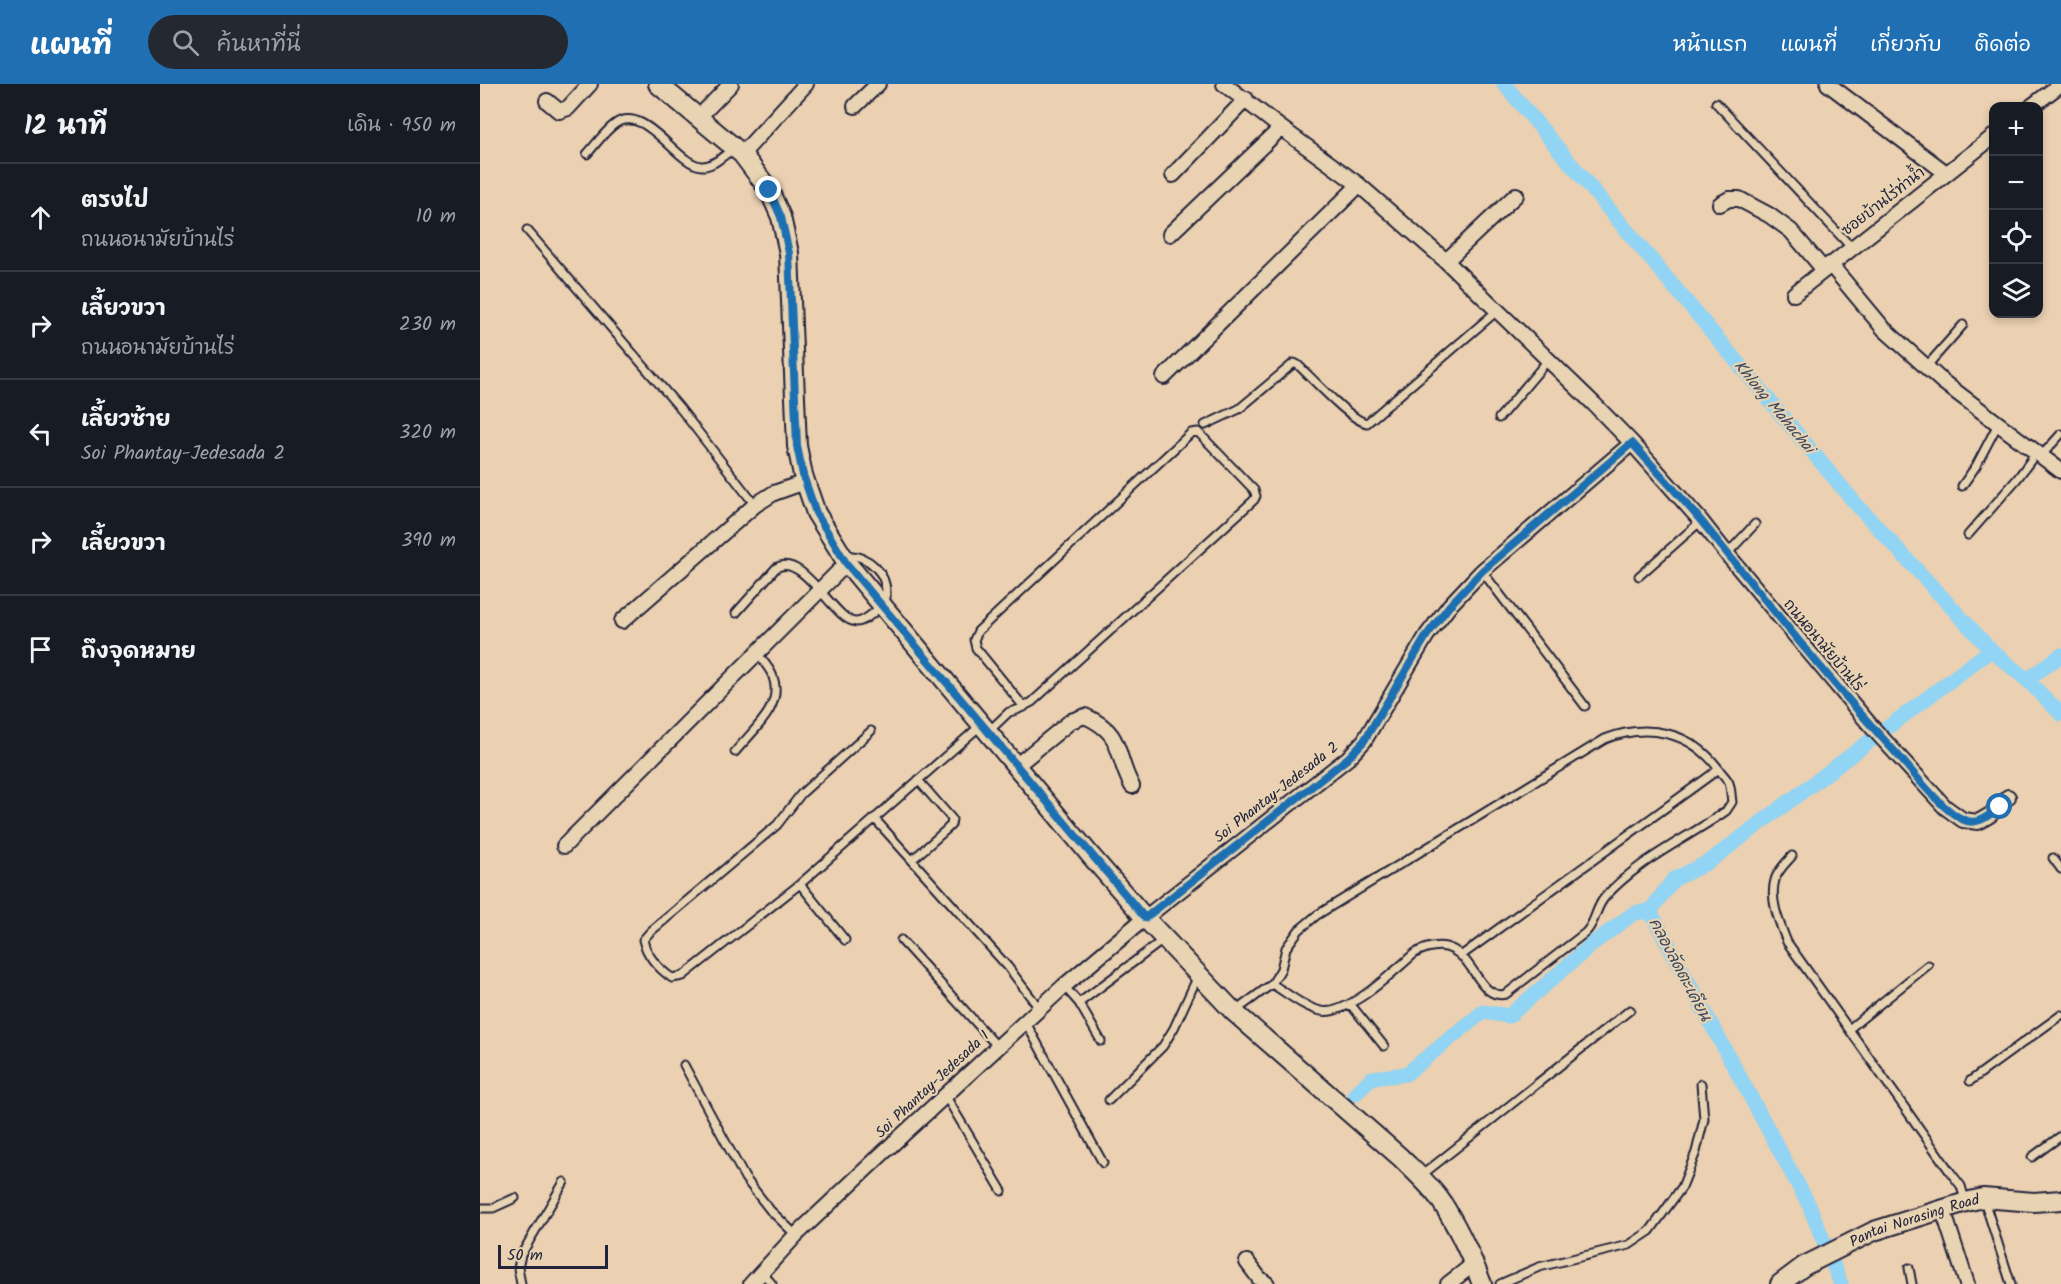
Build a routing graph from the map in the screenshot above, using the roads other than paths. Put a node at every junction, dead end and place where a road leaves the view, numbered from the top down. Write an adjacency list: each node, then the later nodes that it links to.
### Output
1 (590, 84): 10 (street)
2 (731, 84): 14 (street)
3 (806, 84): 17 (street)
4 (878, 84): 13 (street)
5 (1224, 84): 9 (street, ถนนอนามัยบ้านไร่)
6 (1828, 84): 19 (street)
7 (2061, 84): 11 (street)
8 (664, 86): 14 (street)
9 (1246, 99): 15 (street, ถนนอนามัยบ้านไร่); 20 (street)
10 (547, 101)
11 (2037, 102)
12 (1716, 103): 26 (lane)
13 (855, 106)
14 (698, 118): 17 (street)
15 (1281, 128): 21 (street, ถนนอนามัยบ้านไร่); 25 (street)
16 (1989, 140): 19 (street, ซอยบ้านไร่ท่าน้ำ)
17 (738, 151): 18 (lane); 42 (street)
18 (587, 154)
19 (1946, 173): 26 (street, ซอยบ้านไร่ท่าน้ำ)
20 (1173, 175)
21 (1359, 185): 27 (street, ถนนอนามัยบ้านไร่); 34 (street)
22 (1516, 195): 27 (street)
23 (1720, 204): 28 (street)
24 (526, 230): 44 (lane)
25 (1170, 234)
26 (1851, 247): 28 (street, ซอยบ้านไร่ท่าน้ำ)
27 (1446, 261): 30 (street, ถนนอนามัยบ้านไร่)
28 (1827, 267): 29 (street, ซอยบ้านไร่ท่าน้ำ); 33 (street)
29 (1794, 294)
30 (1498, 310): 32 (street, ถนนอนามัยบ้านไร่); 37 (lane)
31 (1963, 325): 33 (lane)
32 (1549, 359): 35 (lane); 39 (street, ถนนอนามัยบ้านไร่)
33 (1926, 367): 36 (street)
34 (1164, 377)
35 (1499, 418)
36 (1999, 423): 40 (street); 43 (lane)
37 (1205, 425)
38 (2061, 434): 40 (lane)
39 (1632, 443): 45 (street, ถนนอนามัยบ้านไร่); 50 (street, Soi Phantay-Jedesada 2)
40 (2039, 454): 41 (street); 47 (lane)
41 (2061, 471)
42 (805, 482): 44 (street); 49 (street)
43 (1962, 486)
44 (755, 505): 55 (street)
45 (1701, 521): 48 (street, ถนนอนามัยบ้านไร่); 51 (lane)
46 (1755, 524): 48 (lane)
47 (1968, 535)
48 (1726, 554): 66 (street, ถนนอนามัยบ้านไร่)
49 (844, 559): 52 (street); 53 (street)
50 (1482, 571): 57 (lane); 74 (street, Soi Phantay-Jedesada 2)
51 (1639, 576)
52 (820, 590): 53 (lane); 54 (lane); 56 (street)
53 (882, 606): 59 (street)
54 (736, 613)
55 (622, 621)
56 (757, 653): 61 (lane); 68 (street)
57 (1585, 706)
58 (1024, 707): 58 (lane); 59 (lane)
59 (985, 728): 62 (street); 64 (lane)
60 (871, 731): 73 (lane)
61 (735, 752)
62 (1016, 766): 65 (street); 74 (street)
63 (1719, 769): 78 (lane); 78 (lane); 81 (lane)
64 (918, 780): 67 (lane); 71 (lane)
65 (1132, 786)
66 (2008, 797)
67 (874, 818): 71 (lane); 73 (lane)
68 (564, 846)
69 (1792, 856): 90 (lane)
70 (2053, 858): 72 (lane)
71 (912, 860): 85 (lane)
72 (2061, 869)
73 (800, 884): 76 (lane)
74 (1145, 918): 75 (street); 82 (street, Soi Phantay-Jedesada 1)
75 (1164, 938): 80 (street); 83 (lane)
76 (845, 940)
77 (901, 940): 92 (lane)
78 (1462, 955): 84 (lane)
79 (1928, 965): 90 (lane)
80 (1198, 975): 87 (street); 98 (lane)
81 (1272, 984): 84 (lane); 87 (lane)
82 (1064, 986): 83 (lane); 85 (street, Soi Phantay-Jedesada 1)
83 (1079, 1004): 91 (lane)
84 (1351, 1005): 93 (lane)
85 (1039, 1008): 89 (street, Soi Phantay-Jedesada 1)
86 (1630, 1010): 102 (lane)
87 (1234, 1012): 102 (street)
88 (2061, 1015): 95 (lane)
89 (1025, 1021): 92 (street, Soi Phantay-Jedesada 1); 101 (lane)
90 (1849, 1029): 106 (lane)
91 (1101, 1041)
92 (997, 1046): 97 (street, Soi Phantay-Jedesada 1)
93 (1383, 1046)
94 (684, 1065): 110 (lane)
95 (1970, 1081)
96 (1701, 1084): 121 (lane)
97 (945, 1095): 104 (lane); 110 (street, Soi Phantay-Jedesada 1)
98 (1108, 1101)
99 (2061, 1136): 100 (lane)
100 (2032, 1157)
101 (1103, 1163)
102 (1420, 1177): 112 (street)
103 (564, 1182): 115 (lane)
104 (1002, 1191)
105 (515, 1198): 108 (lane)
106 (1975, 1200): 107 (street, Pantai Norasing Road); 109 (street, Pantai Norasing Road); 125 (lane)
107 (2061, 1200)
108 (480, 1208)
109 (1943, 1210): 122 (street, Pantai Norasing Road); 124 (street)
110 (796, 1235): 114 (street, Soi Phantay-Jedesada 1)
111 (1247, 1262): 118 (street)
112 (1475, 1263): 119 (street); 120 (street)
113 (1909, 1268): 123 (lane)
114 (762, 1272): 116 (street, Soi Phantay-Jedesada 1); 117 (lane)
115 (521, 1284)
116 (750, 1284)
117 (772, 1284)
118 (1267, 1284)
119 (1448, 1284)
120 (1482, 1284)
121 (1500, 1284)
122 (1780, 1284)
123 (1912, 1284)
124 (1967, 1284)
125 (2011, 1284)

